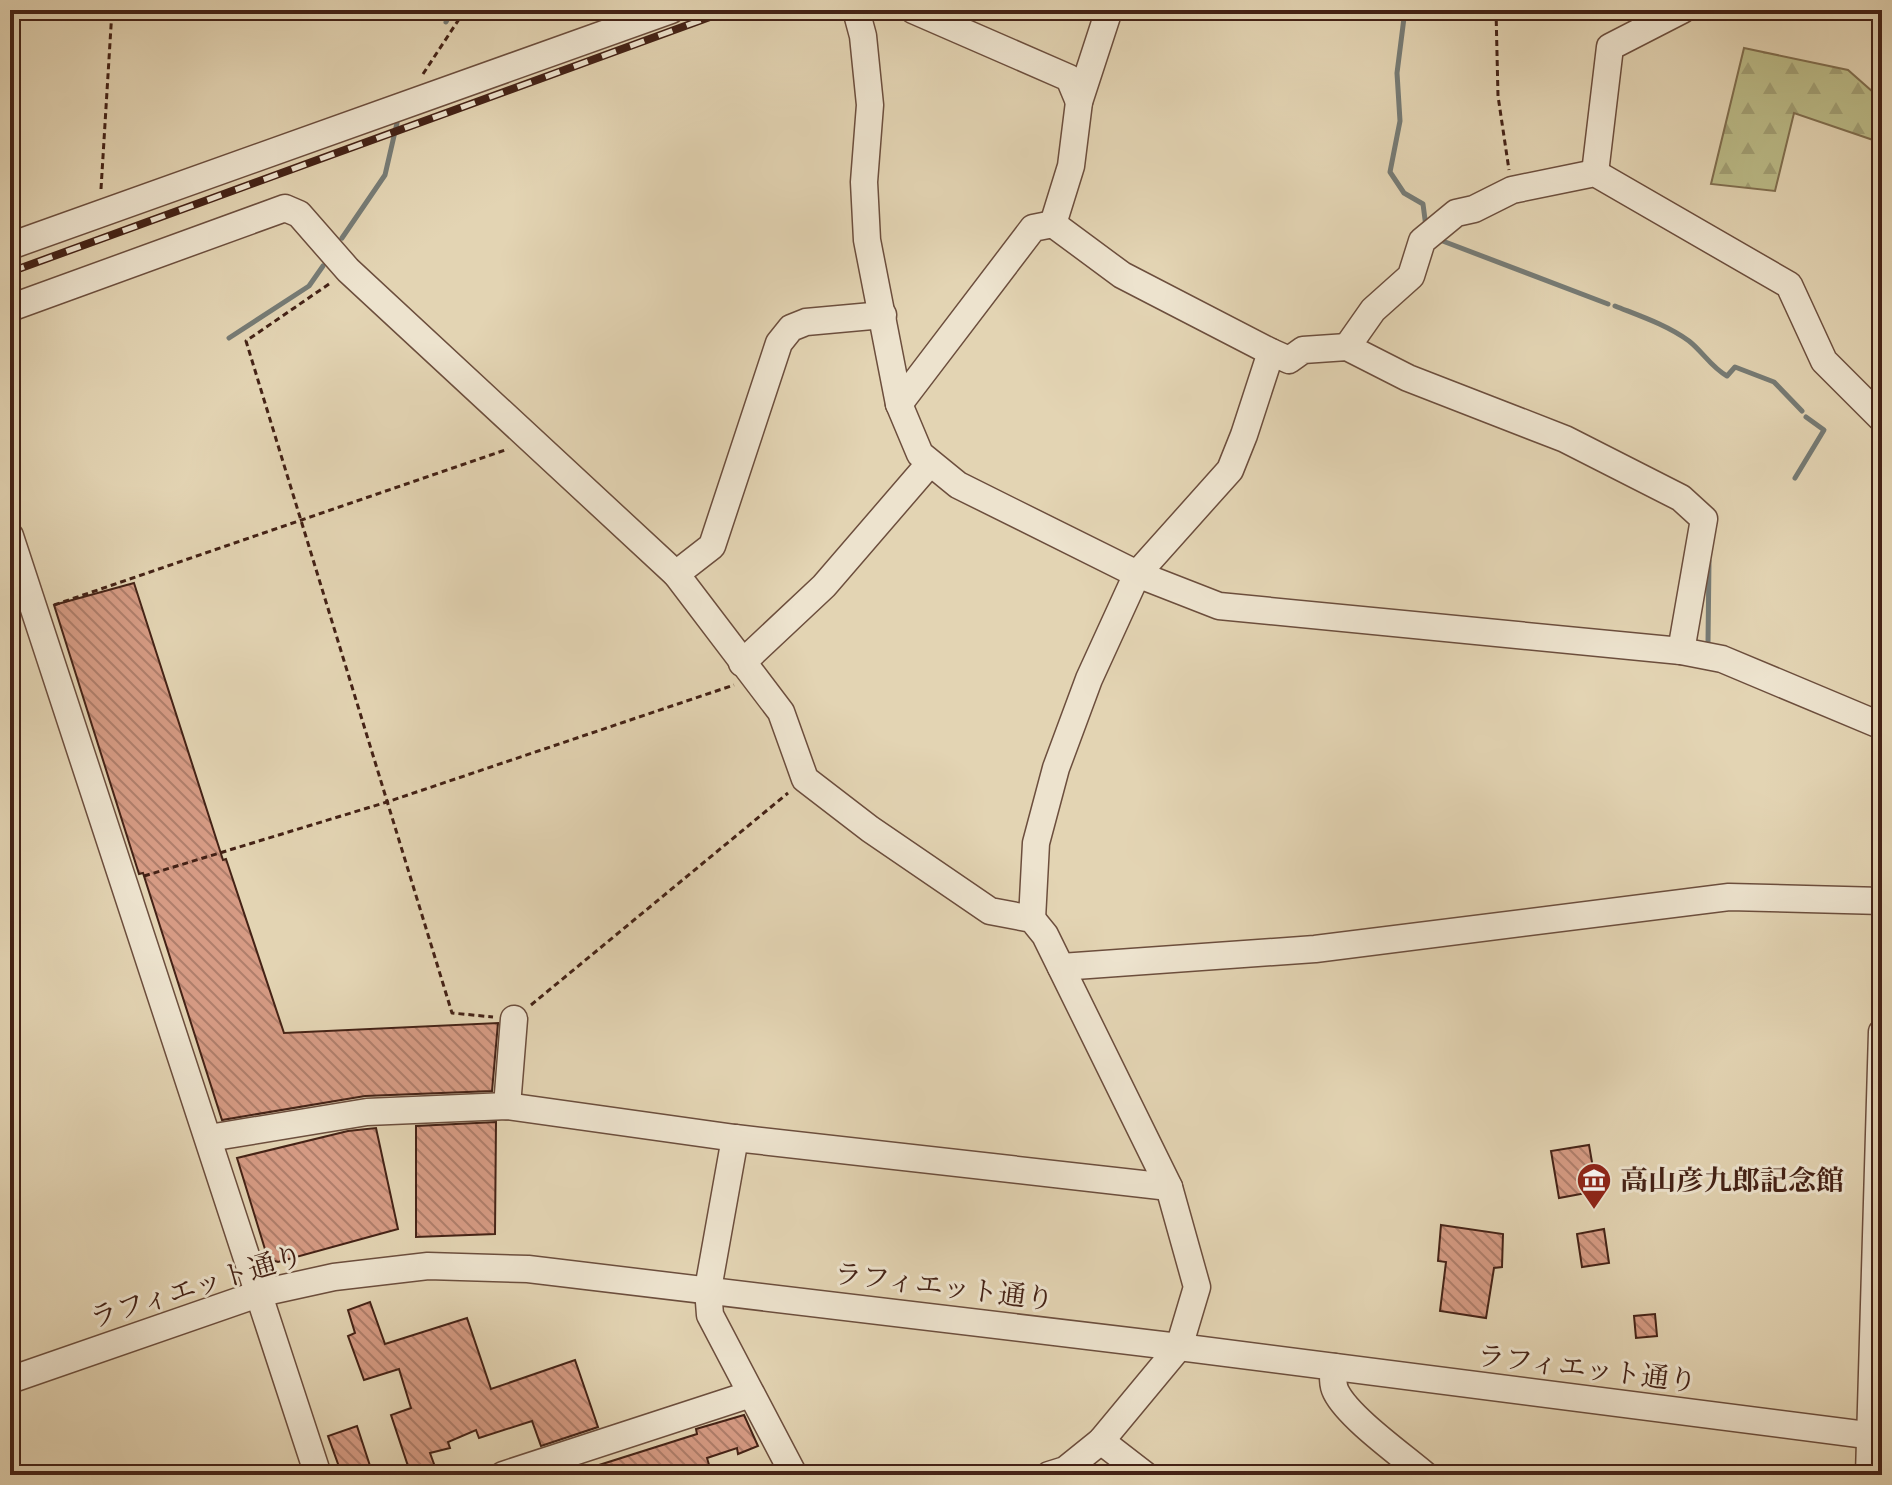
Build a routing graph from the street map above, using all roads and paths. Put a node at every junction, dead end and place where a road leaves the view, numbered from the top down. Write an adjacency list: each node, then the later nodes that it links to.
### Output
1 (112, 10): 13 (path)
2 (465, 10): 10 (path)
3 (671, 10): 10 (street)
4 (856, 10): 18 (street)
5 (913, 10): 9 (street)
6 (1109, 10): 9 (street)
7 (1496, 10): 12 (path)
8 (1682, 10): 11 (street)
9 (1079, 102): 14 (street)
10 (402, 106): 13 (street)
11 (1595, 173): 12 (street); 22 (street)
12 (1512, 190): 19 (street)
13 (100, 212): 15 (street)
14 (1053, 224): 20 (street); 21 (street)
15 (10, 246)
16 (348, 270): 17 (street); 23 (street); 25 (path)
17 (10, 308)
18 (883, 315): 21 (street); 27 (street)
19 (1347, 347): 20 (street); 30 (street)
20 (1271, 352): 28 (street)
21 (899, 404): 24 (street)
22 (1882, 419)
23 (531, 441): 25 (path); 27 (street)
24 (930, 463): 28 (street); 31 (street)
25 (300, 522): 29 (path); 34 (path)
26 (10, 536): 29 (street)
27 (676, 574): 31 (street)
28 (1137, 574): 30 (street); 37 (street)
29 (35, 612): 35 (street)
30 (1681, 651): 32 (street)
31 (748, 671): 33 (street); 34 (path)
32 (1882, 726)
33 (805, 779): 37 (street); 39 (path)
34 (387, 802): 35 (path); 39 (path)
35 (125, 883): 42 (street)
36 (1882, 901): 38 (street)
37 (1032, 919): 38 (street)
38 (1061, 967): 44 (street)
39 (514, 1019): 41 (street)
40 (1882, 1032): 51 (street)
41 (507, 1106): 42 (street); 43 (street)
42 (209, 1138): 46 (street)
43 (735, 1138): 44 (street); 45 (street)
44 (1169, 1187): 47 (street)
45 (708, 1289): 46 (street, ラフィエット通り); 47 (street, ラフィエット通り); 50 (street)
46 (261, 1293): 49 (street, ラフィエット通り); 53 (street)
47 (1179, 1347): 48 (street, ラフィエット通り); 52 (street)
48 (1334, 1367): 51 (street, ラフィエット通り); 58 (street)
49 (10, 1380)
50 (751, 1394): 54 (street); 55 (street)
51 (1876, 1437): 59 (street)
52 (1101, 1441): 56 (street); 57 (street)
53 (318, 1475)
54 (503, 1475)
55 (794, 1475)
56 (1049, 1475)
57 (1145, 1475)
58 (1425, 1475)
59 (1869, 1475)

